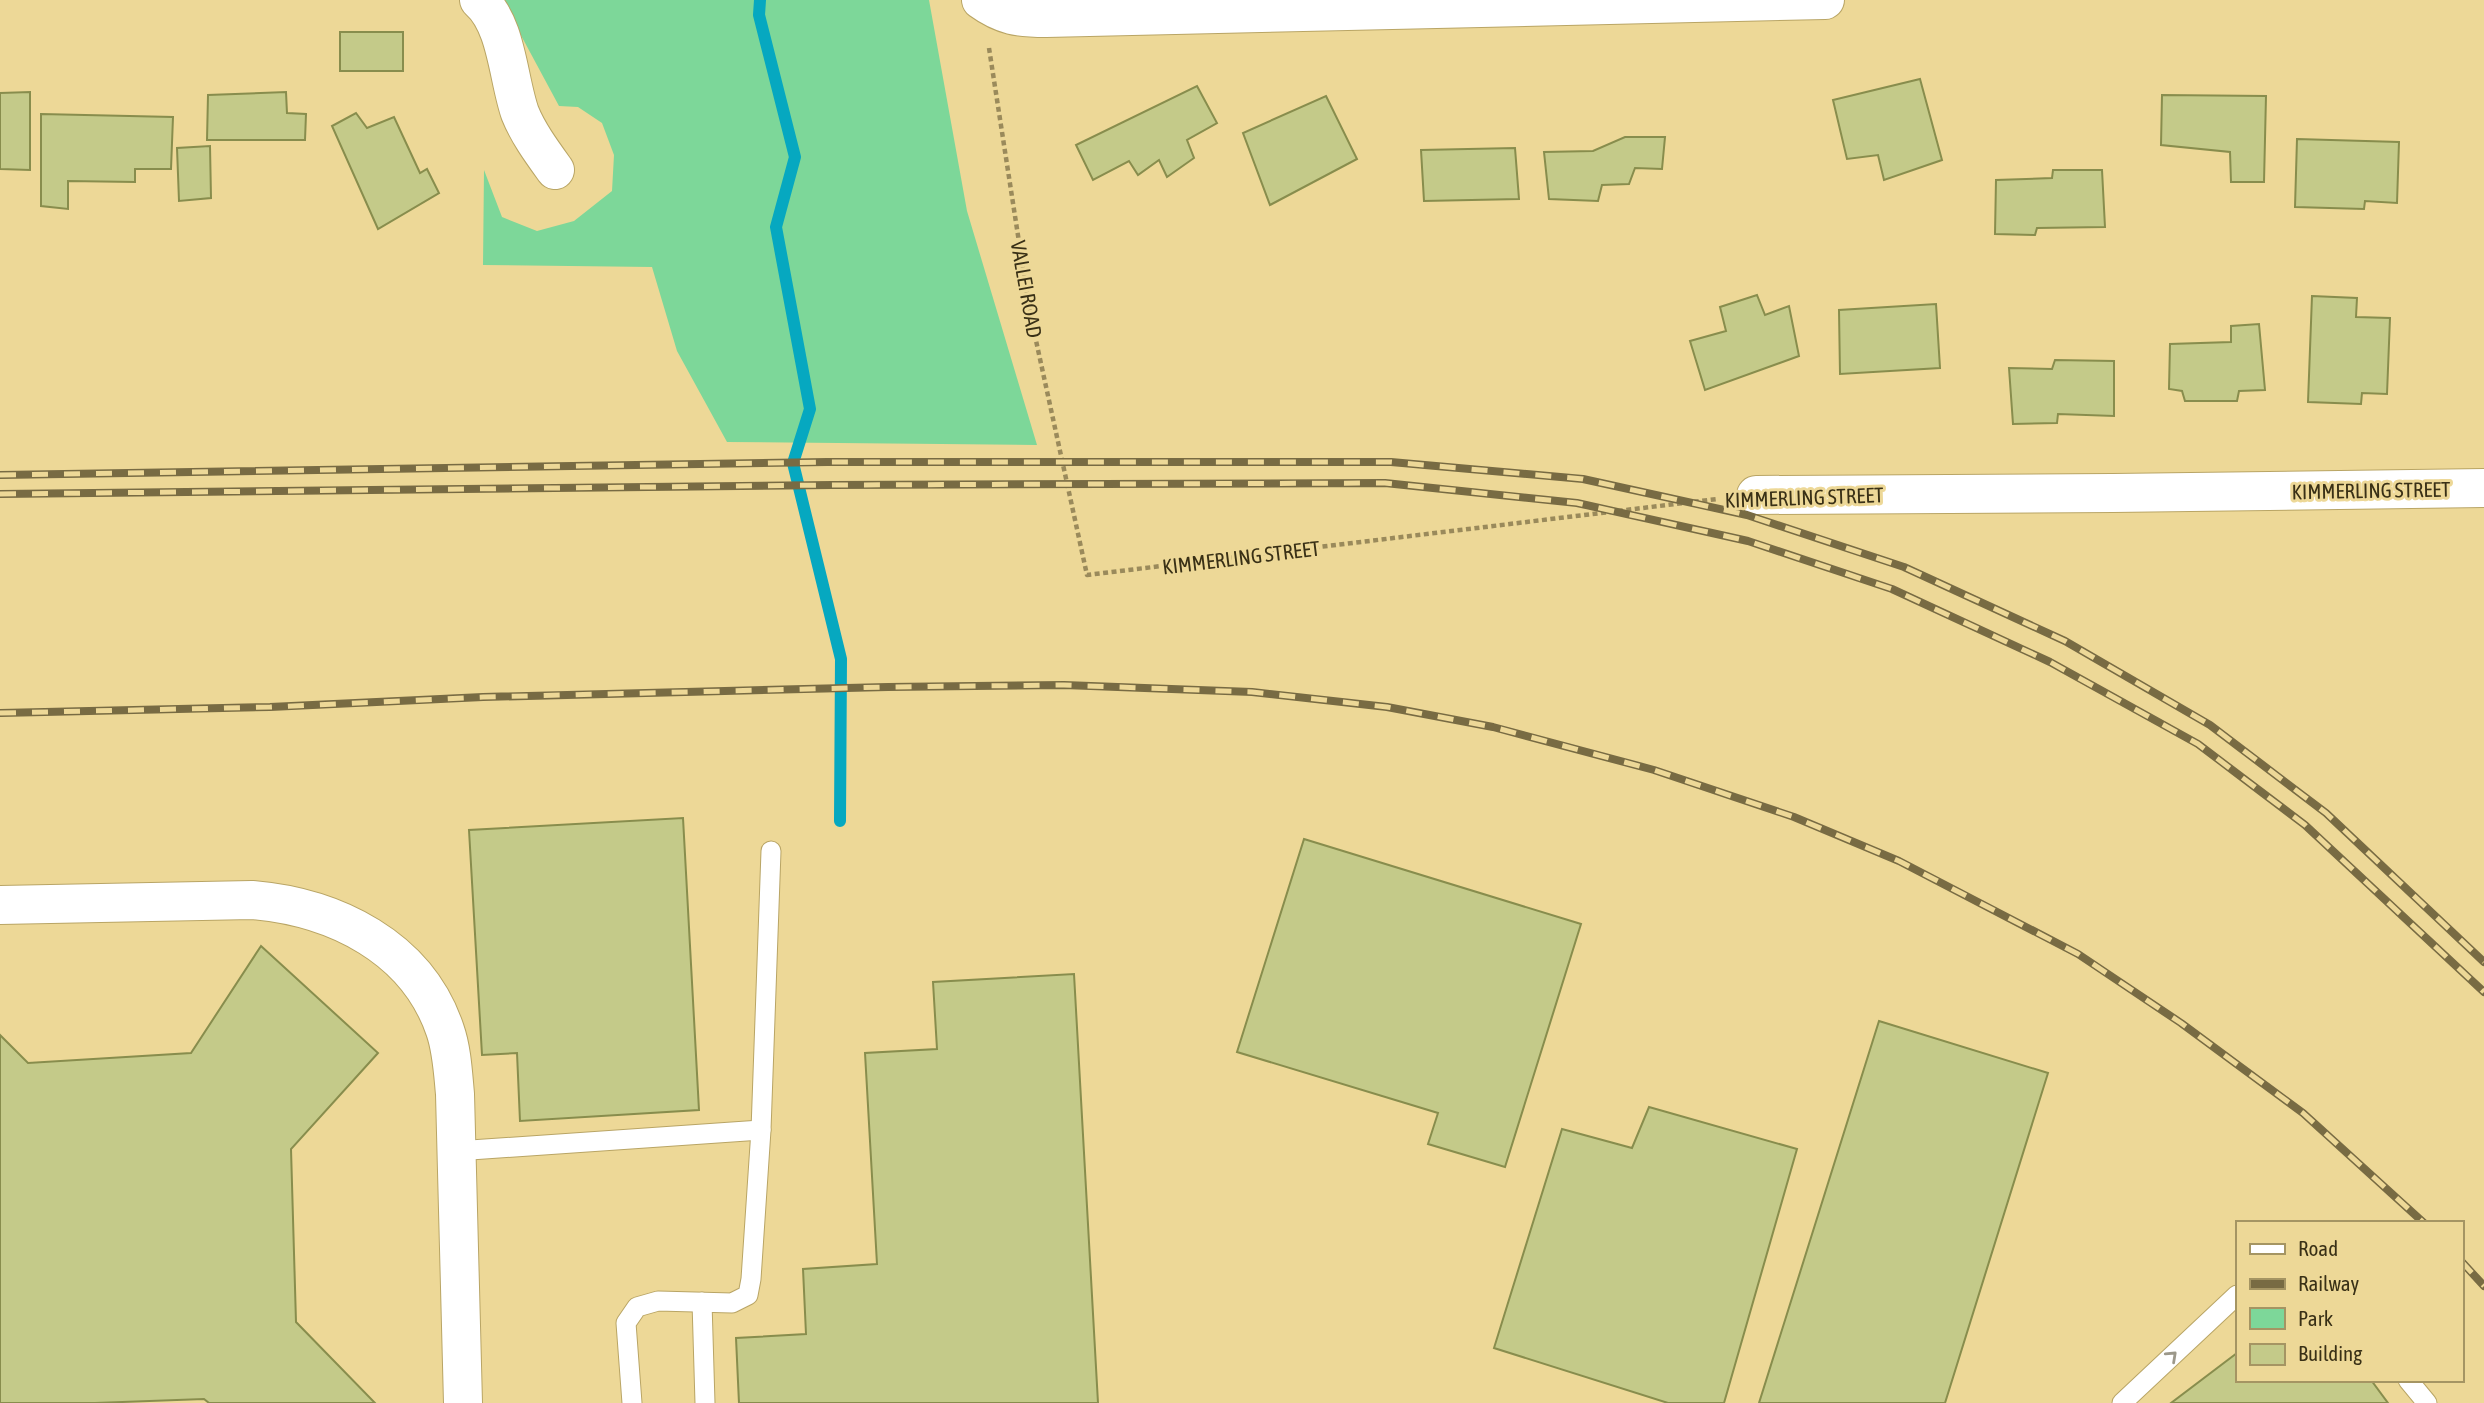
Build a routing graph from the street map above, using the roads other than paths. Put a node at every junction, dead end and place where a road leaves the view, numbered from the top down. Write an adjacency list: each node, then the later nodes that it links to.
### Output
1 (479, 0): 4 (street)
2 (1825, 0): 3 (street)
3 (981, 1)
4 (555, 170)
5 (2484, 488): 6 (street, KIMMERLING STREET)
6 (1756, 495)
7 (771, 851): 9 (lane)
8 (0, 905): 10 (street)
9 (761, 1130): 10 (lane); 12 (lane)
10 (456, 1151): 14 (street)
11 (2236, 1296): 17 (lane, one-way to 11)
12 (702, 1302): 15 (lane); 16 (lane)
13 (2410, 1382): 18 (lane)
14 (463, 1403)
15 (632, 1403)
16 (705, 1403)
17 (2122, 1403)
18 (2427, 1403)

